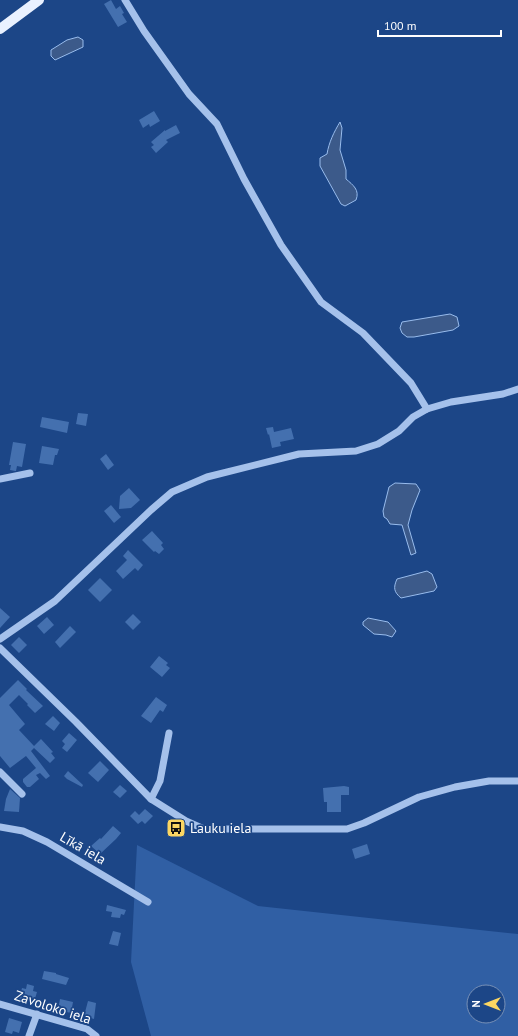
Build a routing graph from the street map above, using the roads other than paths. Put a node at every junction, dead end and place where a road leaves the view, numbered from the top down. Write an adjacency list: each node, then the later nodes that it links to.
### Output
1 (39, 0): 3 (main road)
2 (125, 0): 5 (street)
3 (0, 29)
4 (518, 389): 5 (street)
5 (427, 409): 8 (street)
6 (30, 473): 7 (street)
7 (0, 479)
8 (0, 639)
9 (0, 648): 14 (street)
10 (169, 733): 14 (street)
11 (0, 772): 13 (street)
12 (518, 781): 14 (street)
13 (22, 794)
14 (151, 799)
15 (0, 827): 16 (street, Līkā iela)
16 (148, 902)
17 (0, 1004): 18 (street, Zavoloko iela)
18 (37, 1014): 19 (street); 20 (street, Zavoloko iela)
19 (29, 1036)
20 (96, 1036)

